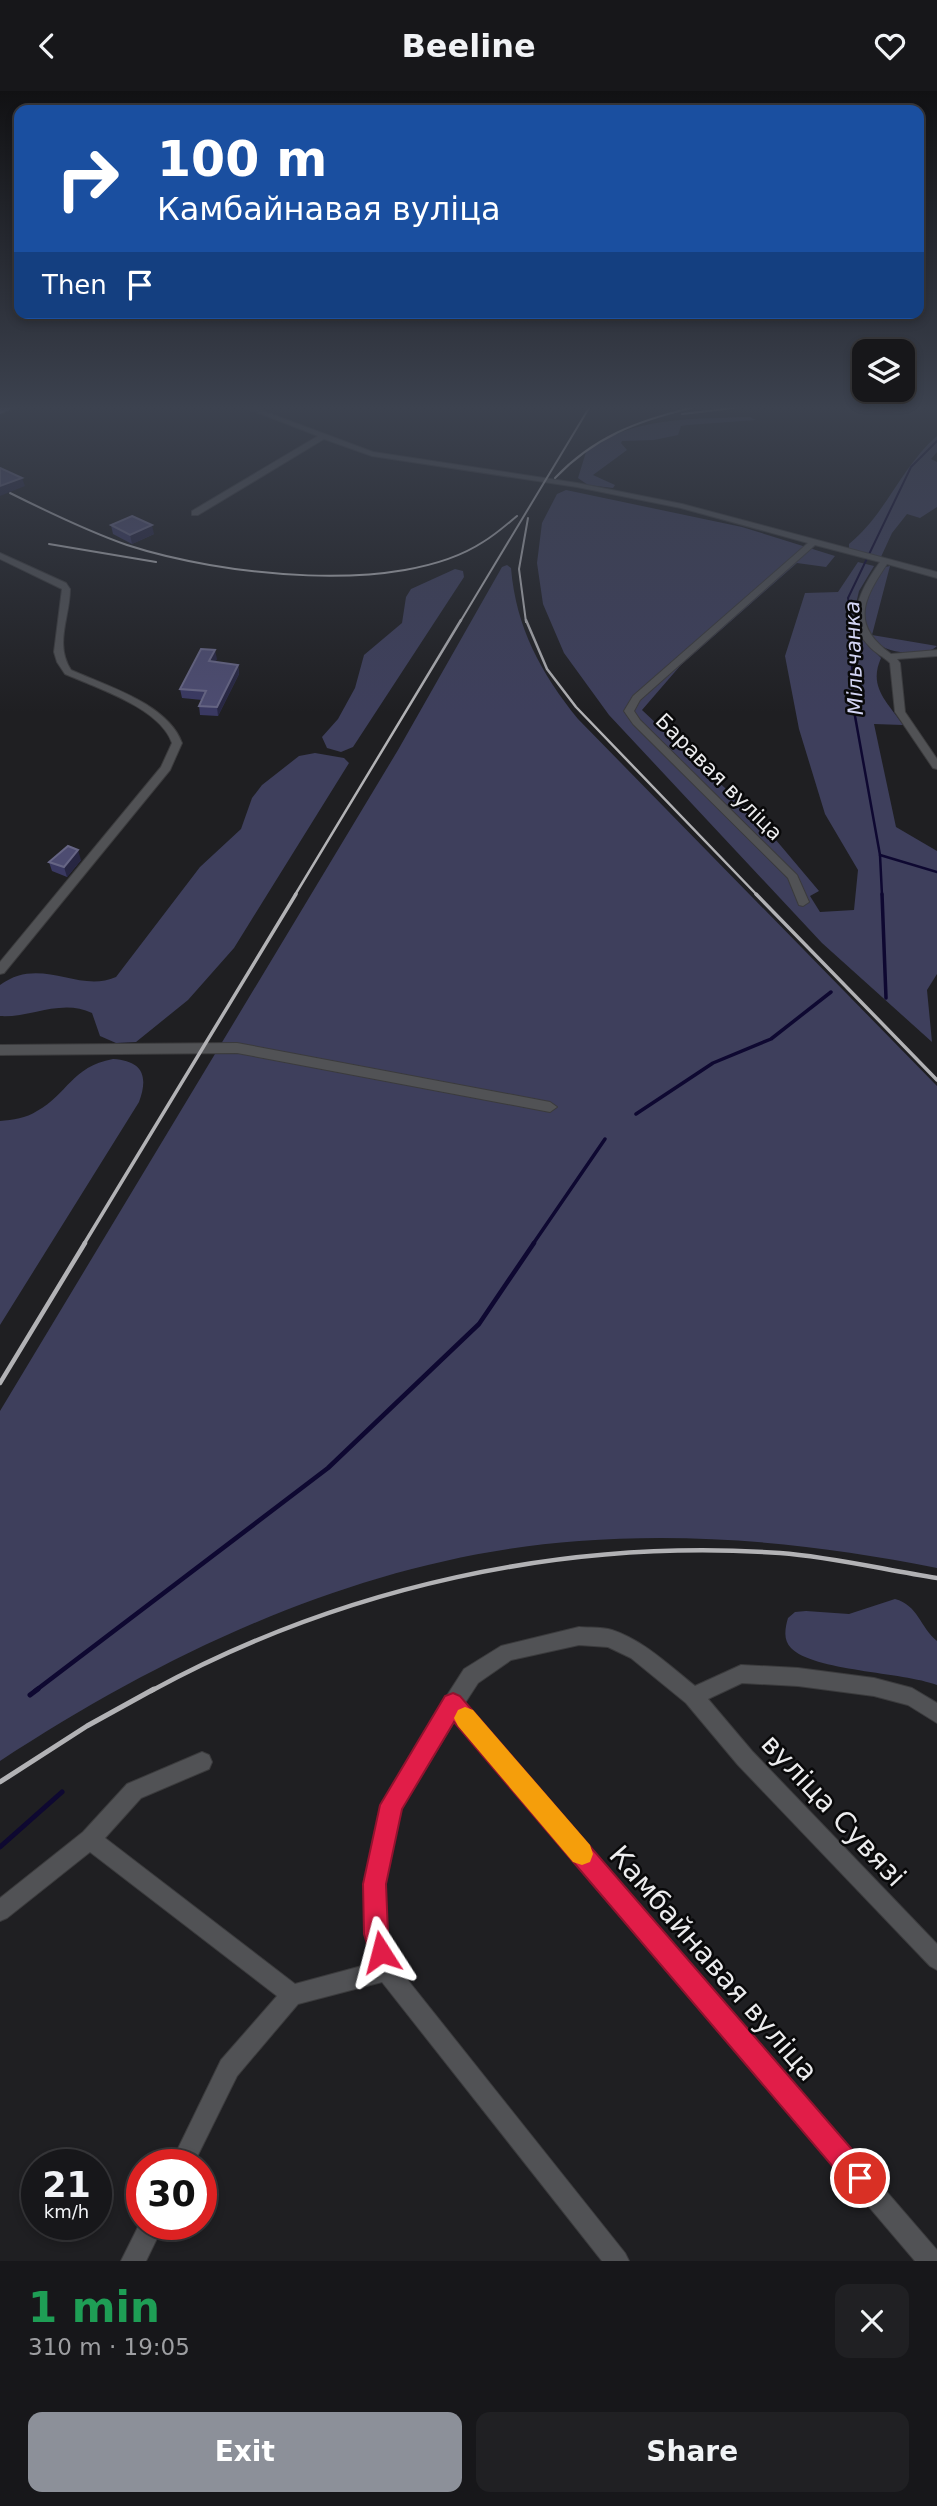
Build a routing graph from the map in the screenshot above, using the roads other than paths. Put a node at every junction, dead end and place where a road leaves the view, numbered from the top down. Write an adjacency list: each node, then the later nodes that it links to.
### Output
1 (201, 509): 3 (street)
2 (693, 509): 4 (street)
3 (195, 513)
4 (812, 543): 6 (street); 11 (street, Баравая вуліца)
5 (0, 556): 12 (street)
6 (881, 562): 7 (street); 9 (street)
7 (937, 575)
8 (937, 653): 9 (street)
9 (890, 657): 10 (street)
10 (937, 766)
11 (803, 902)
12 (0, 970)
13 (0, 1050): 14 (street)
14 (550, 1107)
15 (693, 1696): 16 (street, вуліца Сувязі); 17 (street); 21 (street, вуліца Сувязі)
16 (453, 1704): 22 (street, вуліца Сувязі); 28 (street, Камбайнавая вуліца)
17 (936, 1715)
18 (202, 1762): 19 (street)
19 (90, 1839): 20 (street); 23 (street)
20 (0, 1910)
21 (937, 1959)
22 (386, 1970): 23 (street); 27 (street)
23 (292, 1995): 24 (street)
24 (189, 2149)
25 (144, 2240): 26 (street)
26 (133, 2261)
27 (617, 2261)
28 (931, 2261)

